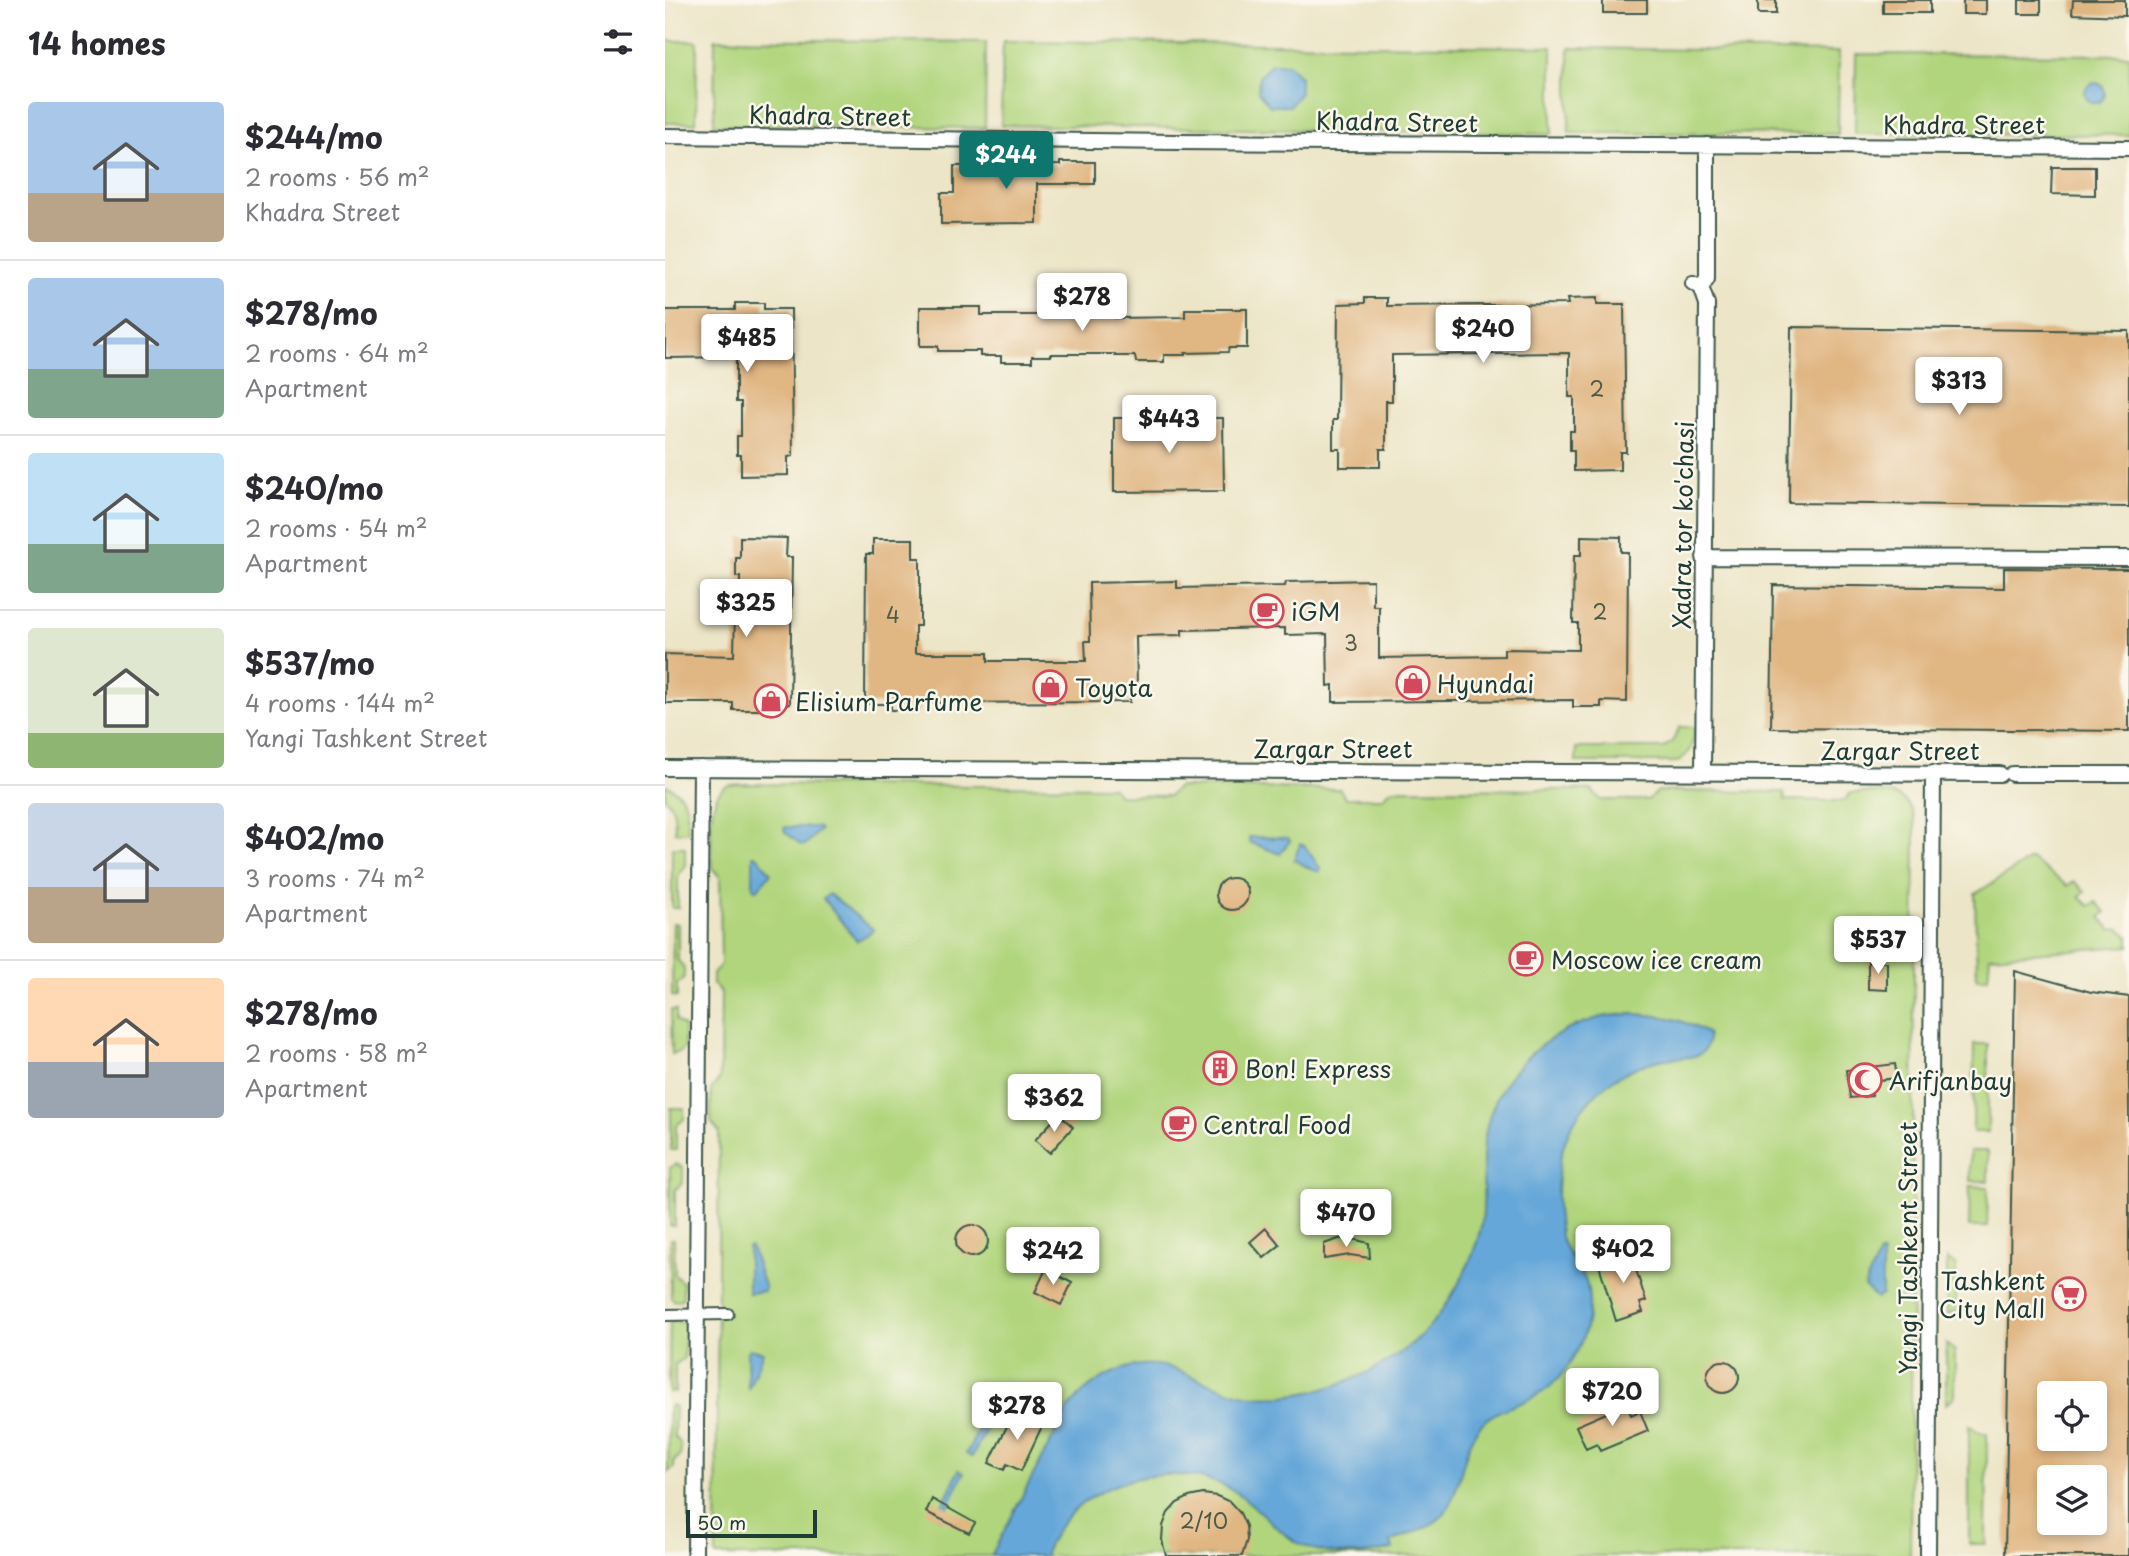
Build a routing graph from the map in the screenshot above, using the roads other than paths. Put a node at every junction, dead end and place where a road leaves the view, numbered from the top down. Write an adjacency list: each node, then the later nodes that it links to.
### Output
1 (665, 136): 2 (street, Khadra Street)
2 (1707, 145): 3 (street, Khadra Street); 4 (street, Xadra tor ko'chasi)
3 (2129, 148)
4 (1704, 557): 5 (street); 8 (street, Xadra tor ko'chasi)
5 (2129, 558)
6 (665, 768): 7 (street, Zargar Street)
7 (701, 768): 8 (street, Zargar Street); 11 (street)
8 (1703, 772): 9 (street, Zargar Street)
9 (1933, 773): 10 (street, Zargar Street); 15 (street, Yangi Tashkent Street)
10 (2129, 774)
11 (696, 1314): 12 (street); 13 (street); 14 (street)
12 (728, 1314)
13 (665, 1315)
14 (695, 1556)
15 (1928, 1556)

